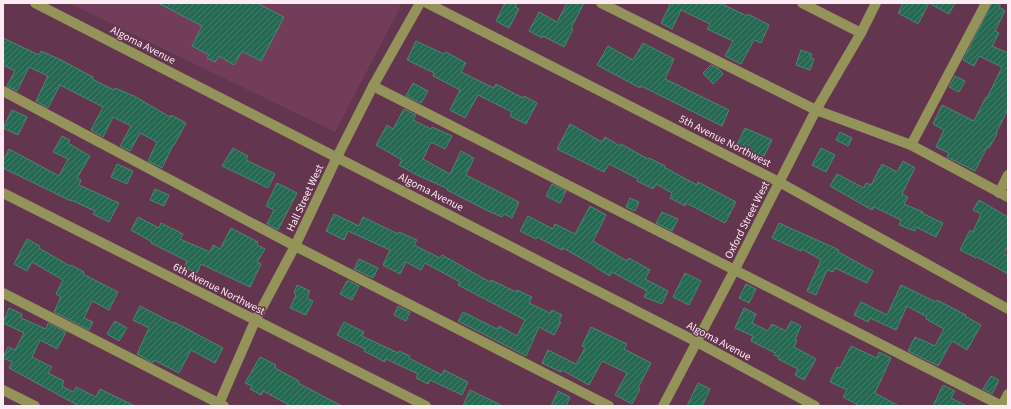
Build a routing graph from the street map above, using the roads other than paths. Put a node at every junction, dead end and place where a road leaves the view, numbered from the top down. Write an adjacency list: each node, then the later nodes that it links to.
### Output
1 (35, 3): 13 (street, Algoma Avenue)
2 (420, 3): 9 (street, Hall Street West)
3 (427, 3): 15 (street, 5th Avenue Northwest)
4 (601, 3): 11 (street)
5 (802, 3): 8 (street)
6 (876, 3): 8 (street, Oxford Street West)
7 (986, 3): 12 (street)
8 (862, 33): 11 (street, Oxford Street West)
9 (372, 86): 13 (street, Hall Street West); 19 (street)
10 (3, 91): 18 (street)
11 (816, 110): 12 (street); 15 (street, Oxford Street West)
12 (911, 145): 17 (street)
13 (337, 157): 18 (street, Hall Street West); 23 (street, Algoma Avenue)
14 (1008, 175): 17 (street)
15 (779, 182): 19 (street, Oxford Street West); 21 (street, 5th Avenue Northwest)
16 (3, 193): 22 (street, 6th Avenue Northwest)
17 (1004, 195)
18 (295, 246): 22 (street, Hall Street West); 29 (street)
19 (734, 270): 23 (street, Oxford Street West); 32 (street)
20 (3, 293): 26 (street)
21 (1008, 309)
22 (255, 321): 26 (street, Hall Street West); 28 (street, 6th Avenue Northwest)
23 (697, 342): 30 (street, Oxford Street West); 31 (street, Algoma Avenue)
24 (3, 390): 27 (street)
25 (1008, 394): 32 (street)
26 (220, 405)
27 (35, 406)
28 (426, 406)
29 (609, 406)
30 (663, 406)
31 (815, 406)
32 (1002, 406)

